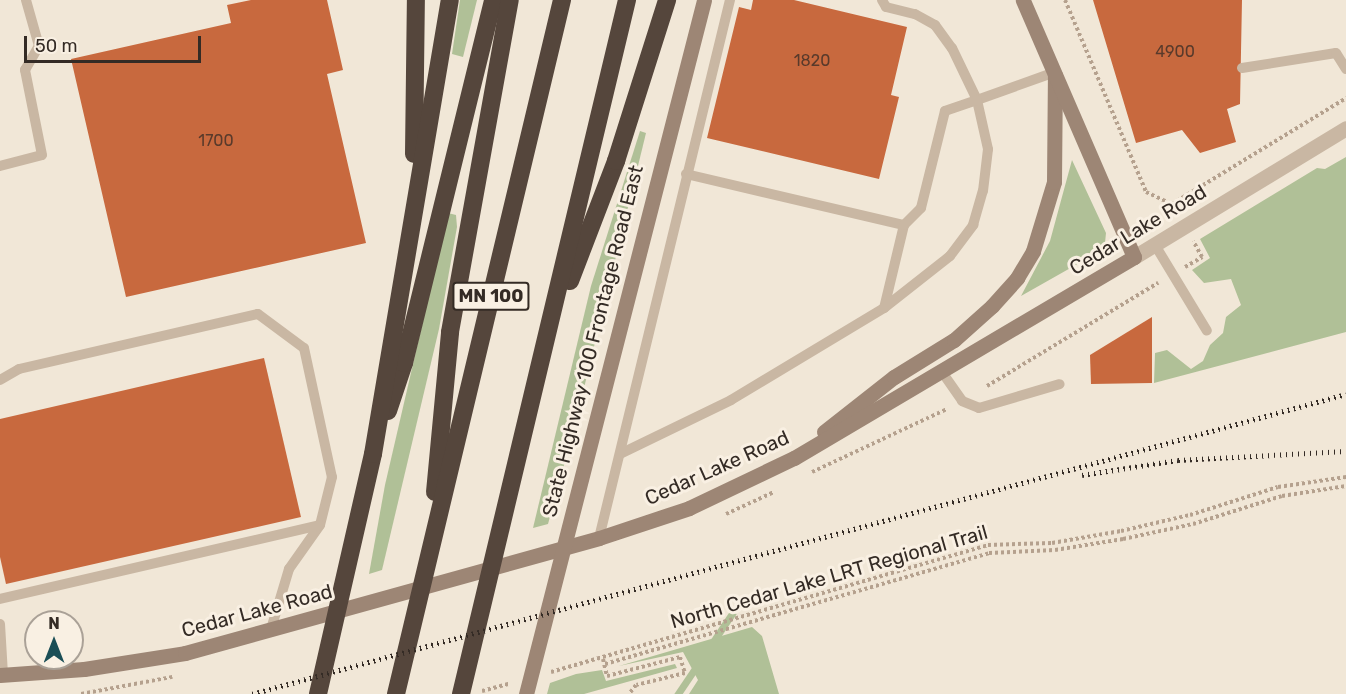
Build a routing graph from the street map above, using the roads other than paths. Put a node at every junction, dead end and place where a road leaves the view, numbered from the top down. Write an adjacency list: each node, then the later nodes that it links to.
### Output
1 (26, 0): 18 (lane)
2 (416, 0): 20 (highway)
3 (450, 0): 20 (highway)
4 (493, 0): 31 (highway)
5 (510, 0): 35 (highway)
6 (562, 0): 35 (highway, MN 100)
7 (627, 0): 26 (highway, MN 100)
8 (667, 0): 26 (highway)
9 (704, 0): 43 (street, State Highway 100 Frontage Road East)
10 (730, 0): 19 (lane)
11 (882, 0): 16 (lane)
12 (1023, 0): 15 (street)
13 (1242, 68): 14 (lane)
14 (1346, 69)
15 (1055, 72): 16 (lane); 23 (street); 32 (street)
16 (977, 100): 21 (lane); 24 (lane)
17 (1346, 128): 22 (street, Cedar Lake Road)
18 (0, 166)
19 (686, 174): 21 (lane); 30 (lane)
20 (415, 192): 31 (highway)
21 (904, 225): 24 (lane)
22 (1155, 244): 23 (street, Cedar Lake Road); 25 (lane)
23 (1134, 257): 27 (street, Cedar Lake Road)
24 (884, 308): 30 (lane)
25 (1207, 331)
26 (544, 347): 42 (highway, MN 100)
27 (942, 372): 29 (lane); 32 (street, Cedar Lake Road)
28 (0, 380): 33 (lane)
29 (1060, 384)
30 (622, 453): 34 (lane)
31 (373, 454): 40 (highway)
32 (794, 458): 34 (street, Cedar Lake Road)
33 (320, 525): 36 (lane); 38 (lane)
34 (599, 538): 38 (street, Cedar Lake Road)
35 (430, 553): 41 (highway, MN 100)
36 (0, 599)
37 (0, 624): 39 (lane)
38 (271, 629): 39 (street, Cedar Lake Road)
39 (2, 675)
40 (318, 694)
41 (396, 694)
42 (461, 694)
43 (525, 694)

